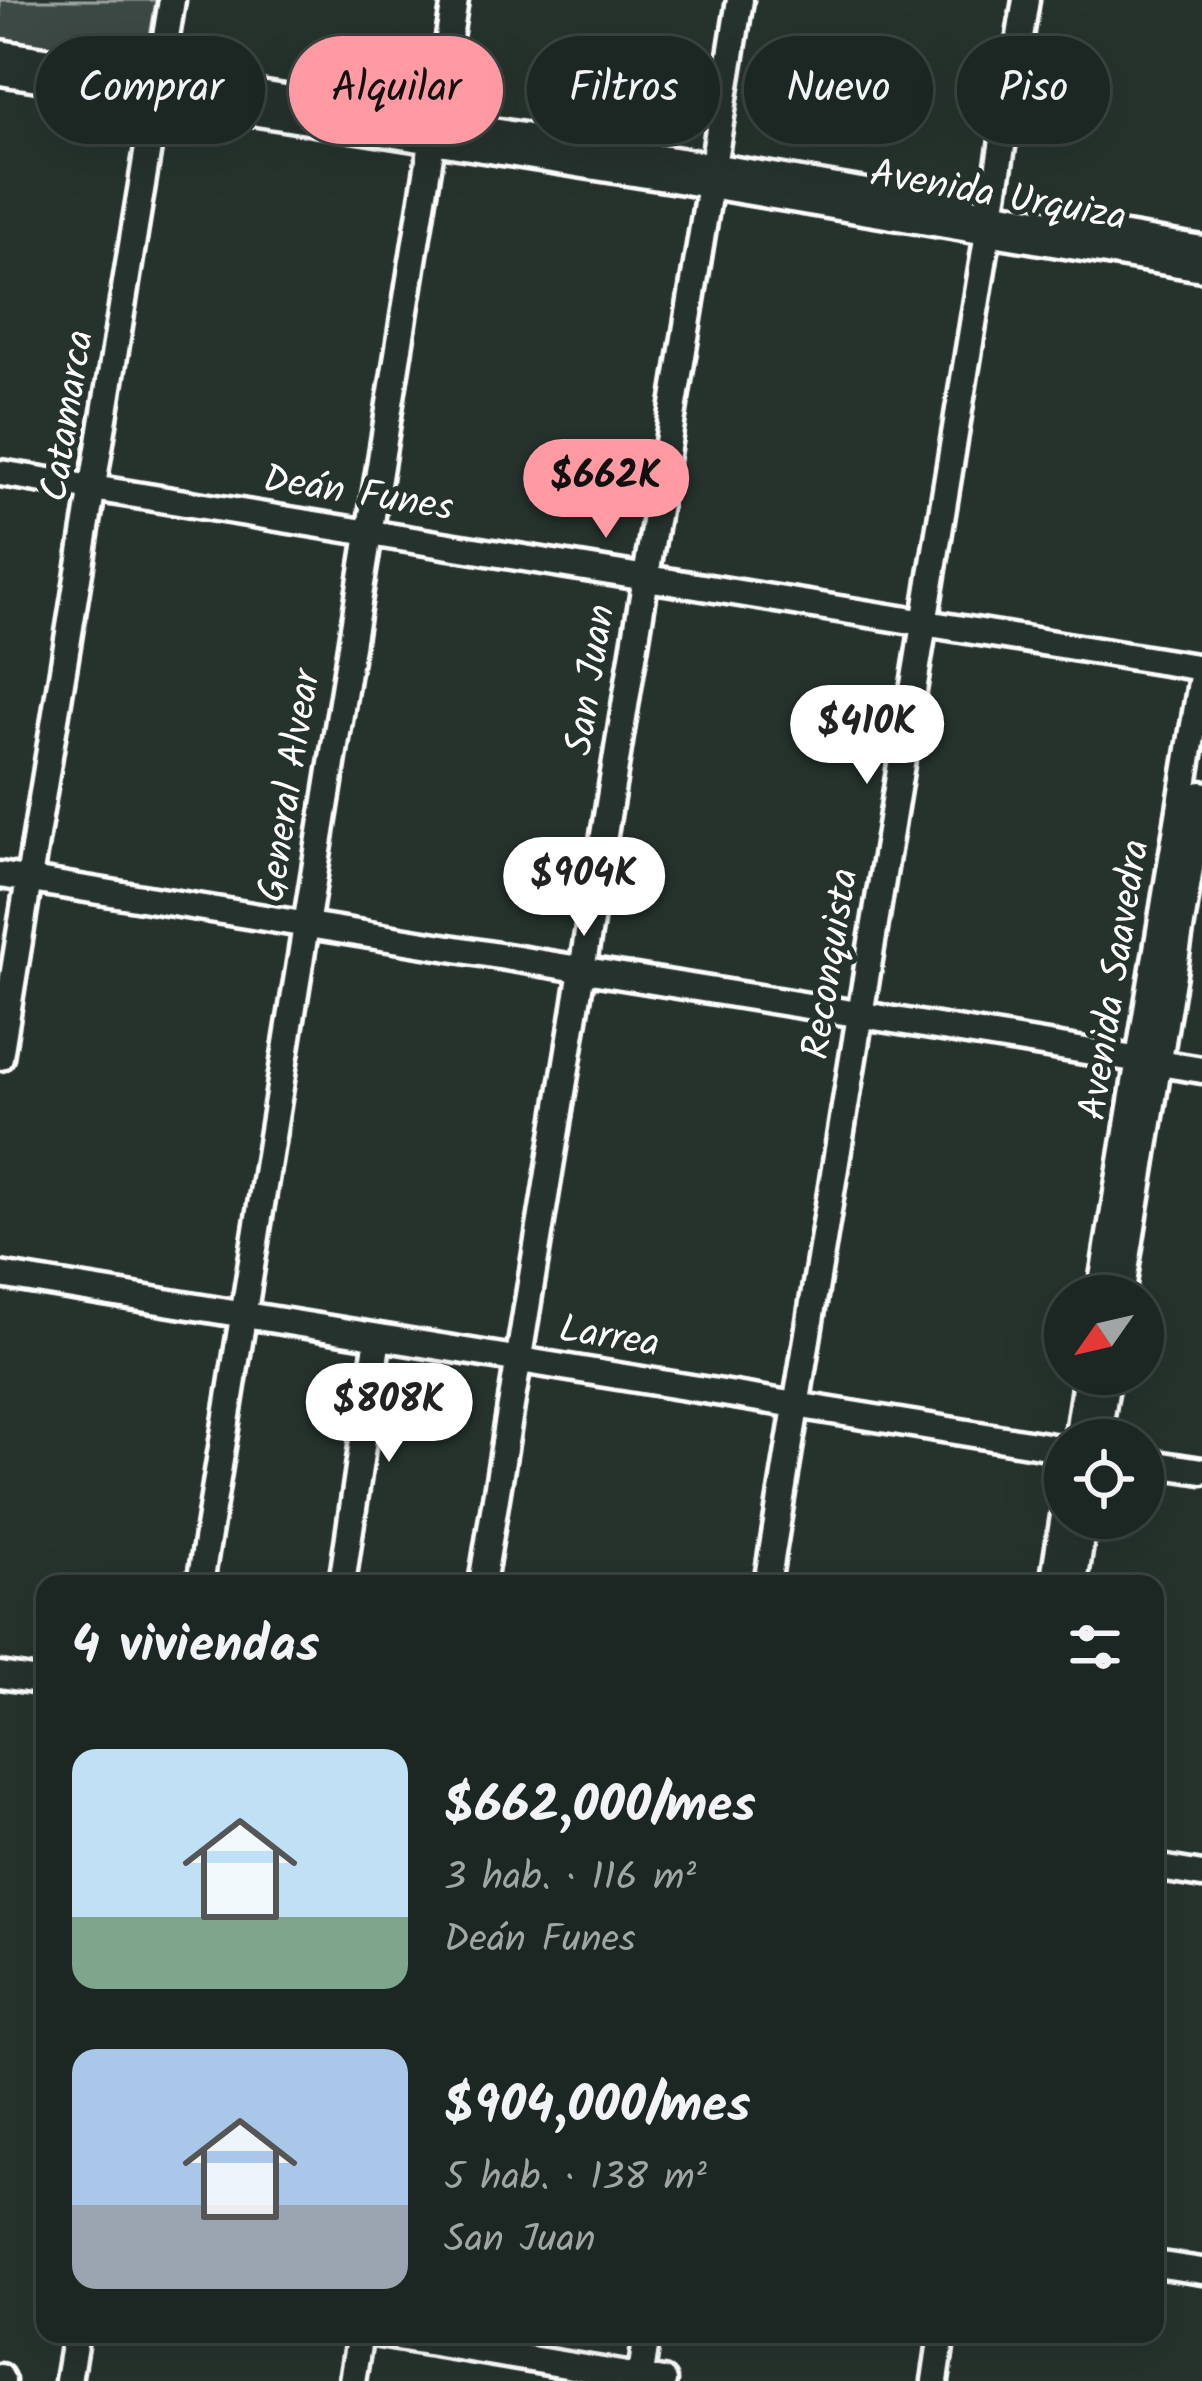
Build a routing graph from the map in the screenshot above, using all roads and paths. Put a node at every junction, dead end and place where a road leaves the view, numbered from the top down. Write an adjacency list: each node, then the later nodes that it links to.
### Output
1 (172, 0): 5 (street, Catamarca)
2 (455, 0): 6 (street, General Alvear)
3 (740, 0): 14 (street, San Juan)
4 (1026, 0): 15 (street, Reconquista)
5 (166, 36)
6 (449, 36)
7 (0, 52): 8 (street, Avenida Urquiza)
8 (36, 60)
9 (0, 72): 10 (street, Avenida Urquiza)
10 (36, 75)
11 (503, 143): 14 (street, Avenida Urquiza)
12 (149, 144): 19 (street, Catamarca)
13 (431, 144): 20 (street, General Alvear)
14 (710, 176): 15 (street, Avenida Urquiza); 21 (street, San Juan)
15 (990, 222): 16 (street, Avenida Urquiza); 17 (street, Avenida Urquiza); 22 (street, Reconquista)
16 (1202, 249)
17 (1202, 268)
18 (0, 473): 19 (street, Deán Funes)
19 (94, 489): 20 (street, Deán Funes); 26 (street, Catamarca)
20 (369, 533): 21 (street, Deán Funes); 27 (street, General Alvear)
21 (645, 578): 22 (street, Deán Funes); 28 (street, San Juan)
22 (924, 623): 23 (street, Deán Funes); 29 (street, Reconquista)
23 (1202, 672): 31 (street, Avenida Saavedra)
24 (1202, 794): 31 (street, Avenida Saavedra)
25 (0, 874): 26 (street)
26 (30, 879): 27 (street); 30 (street, Catamarca)
27 (306, 924): 28 (street); 36 (street, General Alvear)
28 (582, 969): 29 (street); 38 (street, San Juan)
29 (860, 1014): 31 (street); 39 (street, Reconquista)
30 (0, 1057)
31 (1149, 1061): 32 (street); 34 (street, Avenida Saavedra); 35 (street, Avenida Saavedra)
32 (1202, 1070)
33 (0, 1275): 36 (street, Larrea)
34 (1104, 1275)
35 (1123, 1275)
36 (242, 1315): 37 (street, Larrea); 45 (street, General Alvear)
37 (378, 1336): 38 (street, Larrea); 46 (street)
38 (519, 1360): 39 (street, Larrea); 47 (street, San Juan)
39 (796, 1405): 40 (street, Larrea); 48 (street, Reconquista)
40 (1044, 1446)
41 (1164, 1465): 42 (street)
42 (1202, 1471)
43 (1060, 1539): 49 (street)
44 (1081, 1539): 50 (street)
45 (201, 1575)
46 (343, 1575)
47 (483, 1575)
48 (768, 1575)
49 (1054, 1575)
50 (1075, 1575)
51 (0, 1675): 52 (street)
52 (36, 1681)
53 (1164, 1869): 54 (street)
54 (1202, 1875)
55 (1164, 2265): 56 (street)
56 (1202, 2271)
57 (74, 2343): 63 (street)
58 (358, 2343): 64 (street)
59 (432, 2343): 62 (street)
60 (647, 2343): 62 (street)
61 (941, 2343): 65 (street)
62 (648, 2380)
63 (68, 2381)
64 (352, 2381)
65 (935, 2381)

